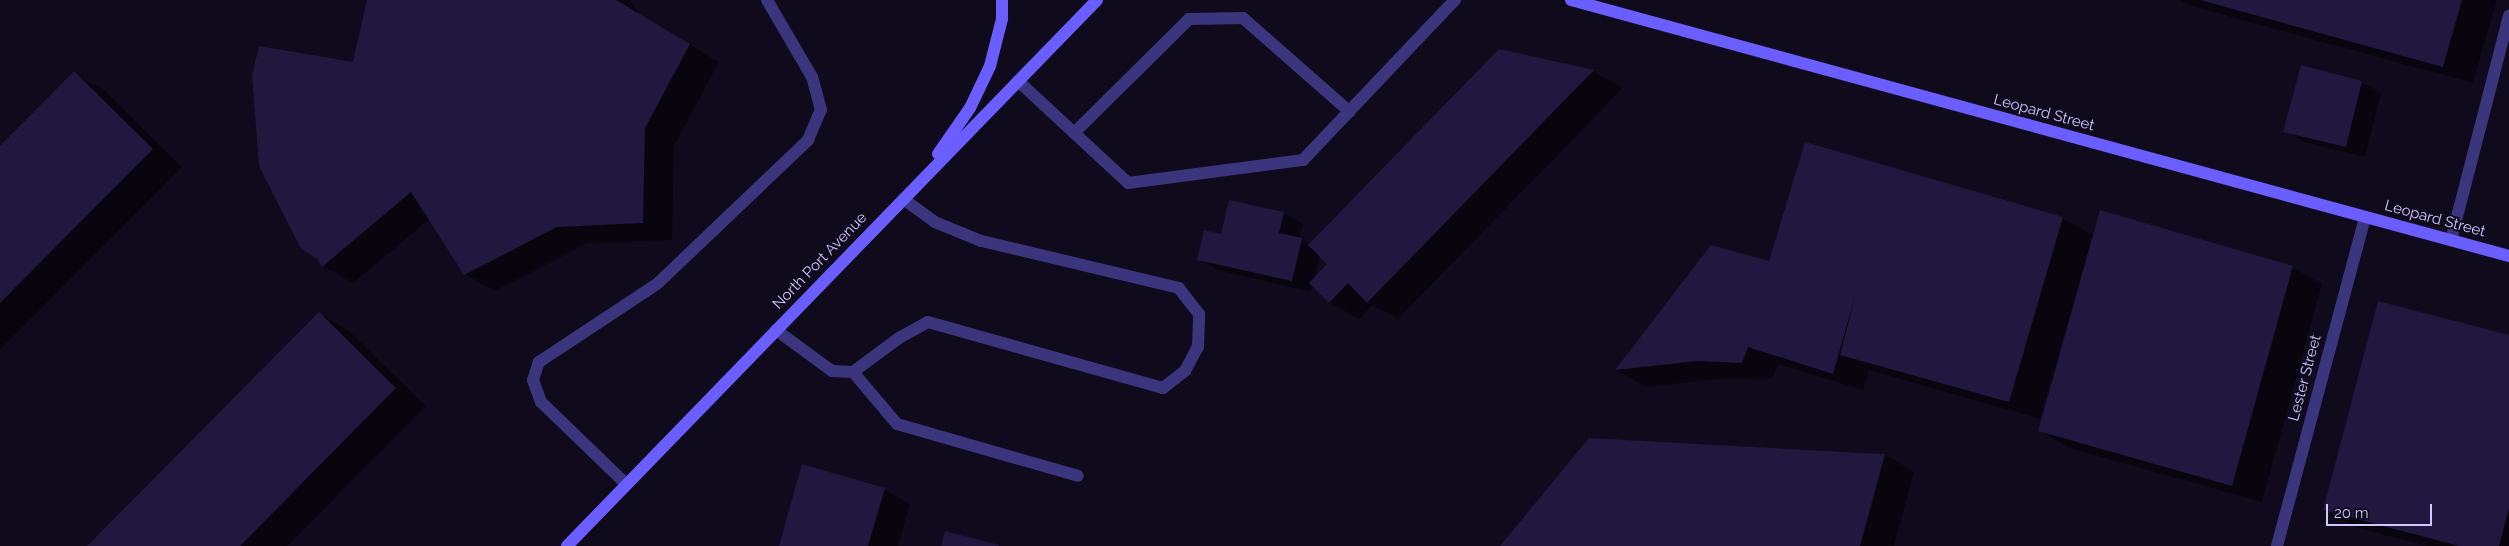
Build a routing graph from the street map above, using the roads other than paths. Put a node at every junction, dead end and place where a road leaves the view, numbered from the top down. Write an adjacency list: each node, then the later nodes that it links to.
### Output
1 (767, 0): 18 (street)
2 (1002, 0): 10 (main road)
3 (1097, 0): 7 (main road, North Port Avenue)
4 (1455, 0): 8 (street)
5 (1571, 0): 12 (main road, Leopard Street)
6 (2509, 15): 13 (street)
7 (1018, 81): 9 (street); 10 (main road, North Port Avenue)
8 (1350, 112): 9 (street); 9 (street)
9 (1074, 133)
10 (918, 184): 11 (main road, North Port Avenue)
11 (903, 199): 15 (main road, North Port Avenue); 16 (street)
12 (2365, 218): 13 (main road, Leopard Street); 20 (street, Lester Street)
13 (2451, 240): 14 (main road, Leopard Street)
14 (2509, 256)
15 (776, 330): 16 (street); 18 (main road, North Port Avenue)
16 (853, 372): 17 (street)
17 (1078, 476)
18 (626, 484): 19 (main road, North Port Avenue)
19 (567, 546)
20 (2277, 546)

